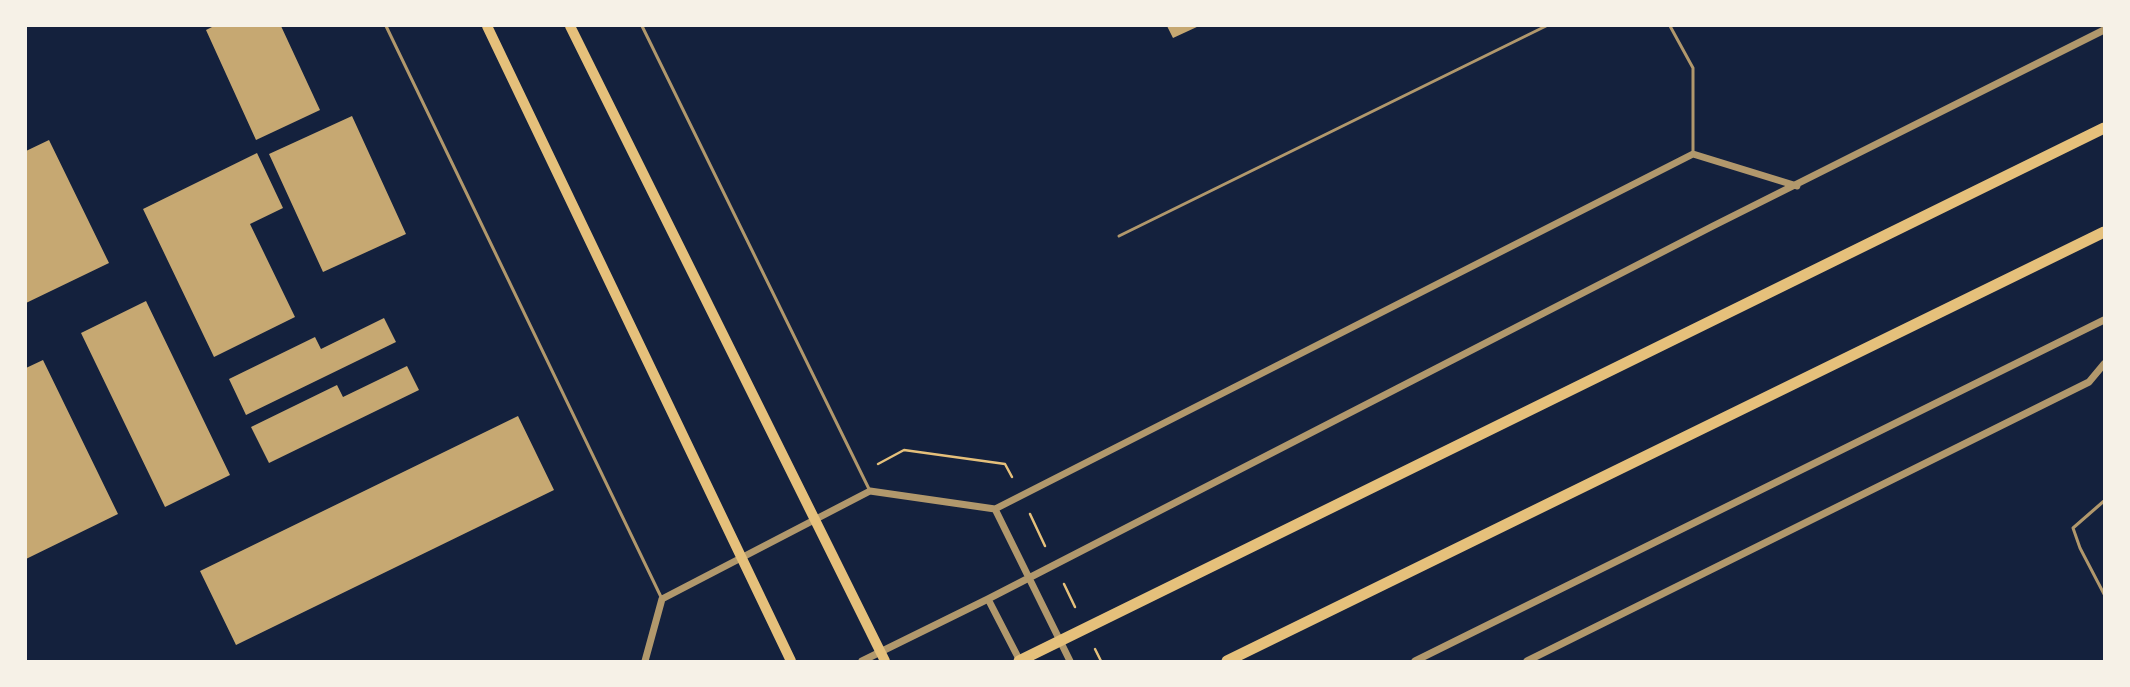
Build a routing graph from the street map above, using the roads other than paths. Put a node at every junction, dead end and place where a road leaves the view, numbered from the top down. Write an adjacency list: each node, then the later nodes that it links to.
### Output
1 (386, 26): 19 (lane)
2 (487, 26): 23 (main road)
3 (570, 26): 21 (main road)
4 (642, 26): 15 (lane)
5 (1546, 26): 12 (lane)
6 (1670, 26): 9 (lane)
7 (2104, 30): 10 (street)
8 (2104, 128): 26 (highway)
9 (1693, 154): 10 (street); 17 (street)
10 (1797, 186): 20 (street)
11 (2104, 232): 28 (highway)
12 (1119, 236)
13 (2104, 320): 29 (street)
14 (2104, 364): 30 (street)
15 (870, 491): 17 (street); 19 (street)
16 (2104, 501): 18 (lane)
17 (995, 509): 27 (street)
18 (2104, 594)
19 (662, 599): 22 (street)
20 (988, 599): 21 (street); 26 (street)
21 (880, 652): 24 (street); 25 (main road)
22 (645, 661)
23 (791, 661)
24 (862, 661)
25 (885, 661)
26 (1020, 661)
27 (1070, 661)
28 (1227, 661)
29 (1415, 661)
30 (1528, 661)

